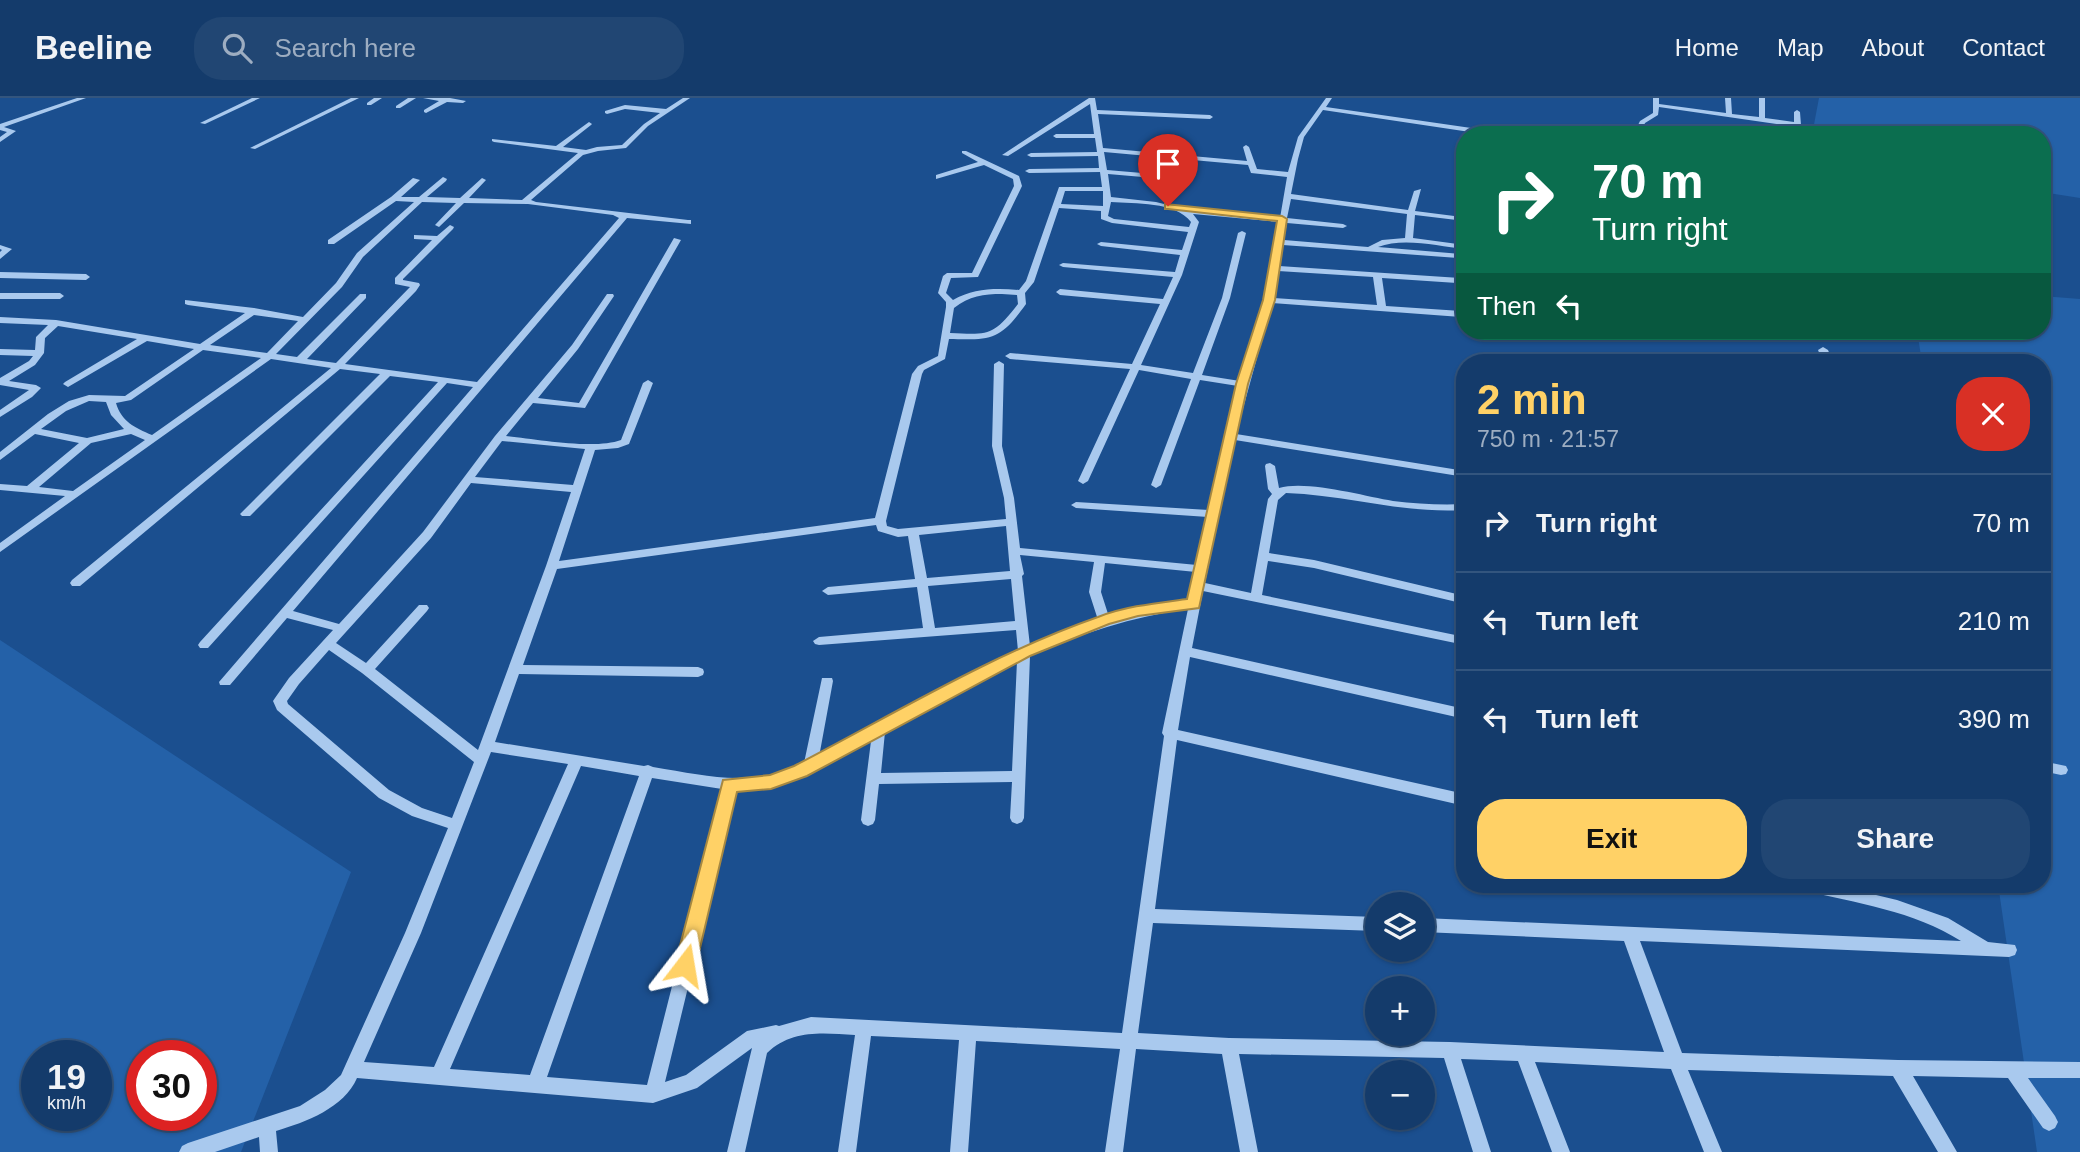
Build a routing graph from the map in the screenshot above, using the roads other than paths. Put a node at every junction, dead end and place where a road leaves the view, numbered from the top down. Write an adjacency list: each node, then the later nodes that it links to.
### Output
1 (83, 98): 30 (street)
2 (257, 98): 27 (street)
3 (356, 98): 37 (street)
4 (379, 98): 16 (street)
5 (413, 98): 17 (street)
6 (426, 98): 12 (street)
7 (687, 98): 20 (street)
8 (1695, 98): 18 (street)
9 (1728, 98): 24 (street)
10 (1762, 98): 26 (street)
11 (1092, 99): 22 (street); 42 (street)
12 (445, 100): 13 (street); 19 (street)
13 (463, 101)
14 (1656, 101): 18 (street); 29 (street)
15 (1325, 103): 31 (street); 48 (street)
16 (369, 104)
17 (398, 107)
18 (1695, 110): 24 (street)
19 (426, 111)
20 (665, 111): 21 (street); 39 (street)
21 (607, 112)
22 (1094, 112): 25 (street); 33 (street)
23 (1797, 112): 26 (street)
24 (1729, 115): 26 (street)
25 (1210, 117)
26 (1762, 120)
27 (202, 124)
28 (589, 124): 38 (street)
29 (1640, 126)
30 (0, 127): 34 (street)
31 (1456, 127)
32 (1055, 136): 33 (street)
33 (1098, 136): 41 (street)
34 (0, 140)
35 (494, 140): 38 (street)
36 (1246, 147): 45 (street)
37 (253, 148)
38 (556, 149): 39 (street)
39 (586, 152): 61 (street)
40 (964, 152): 44 (street)
41 (1101, 152): 43 (street); 45 (street); 47 (street)
42 (1006, 155)
43 (1031, 155)
44 (985, 162): 49 (street); 104 (street)
45 (1251, 163): 48 (street)
46 (1029, 171): 47 (street)
47 (1103, 171): 51 (street); 54 (street)
48 (1291, 175): 56 (street)
49 (939, 177)
50 (443, 179): 59 (street)
51 (1189, 179)
52 (416, 180): 57 (street)
53 (482, 180): 60 (street)
54 (1106, 189): 58 (street); 62 (street)
55 (1418, 191): 65 (street)
56 (1287, 196): 65 (street); 68 (street)
57 (394, 199): 59 (street); 80 (street)
58 (1108, 199): 63 (street); 64 (street)
59 (421, 200): 60 (street); 109 (street)
60 (462, 201): 61 (street); 70 (street)
61 (528, 202): 66 (street)
62 (1057, 206): 63 (street); 96 (street)
63 (1106, 209): 73 (street)
64 (1186, 211): 68 (street); 73 (street)
65 (1411, 212): 67 (street); 79 (street)
66 (622, 215): 69 (street); 131 (street)
67 (1456, 218)
68 (1282, 219): 71 (street); 78 (street)
69 (688, 222)
70 (439, 225)
71 (1343, 226)
72 (450, 227): 76 (street)
73 (1194, 230): 85 (street)
74 (1242, 233): 125 (street)
75 (417, 237): 76 (street)
76 (438, 238): 122 (street)
77 (677, 240): 133 (street)
78 (1278, 242): 84 (street); 89 (street)
79 (1409, 242): 82 (street); 84 (street)
80 (331, 243)
81 (1101, 244): 85 (street)
82 (1456, 246)
83 (0, 247): 87 (street)
84 (1370, 249): 86 (street)
85 (1186, 253): 91 (street)
86 (1456, 256)
87 (0, 257)
88 (1063, 265): 91 (street)
89 (1275, 268): 92 (street); 101 (street)
90 (0, 275): 93 (street)
91 (1178, 275): 103 (street)
92 (1377, 275): 94 (street); 105 (street)
93 (86, 277)
94 (1456, 280)
95 (1059, 292): 103 (street)
96 (1021, 293): 104 (street); 111 (street)
97 (0, 296): 98 (street)
98 (60, 296)
99 (363, 296): 120 (street)
100 (610, 296): 133 (street)
101 (1269, 300): 105 (street); 130 (street)
102 (188, 302): 106 (street)
103 (1165, 302): 123 (street)
104 (950, 307): 111 (street)
105 (1382, 308): 107 (street)
106 (254, 310): 109 (street); 113 (street)
107 (1456, 314)
108 (0, 320): 110 (street)
109 (306, 320): 119 (street)
110 (56, 323): 112 (street); 116 (street)
111 (945, 336): 157 (street)
112 (145, 338): 113 (street); 129 (street)
113 (201, 347): 119 (street); 132 (street)
114 (1823, 350): 117 (street)
115 (0, 352): 116 (street)
116 (38, 354): 127 (street)
117 (1825, 354)
118 (1010, 356): 123 (street)
119 (268, 357): 120 (street); 139 (street)
120 (299, 361): 122 (street)
121 (999, 364): 158 (street)
122 (337, 367): 124 (street); 168 (street)
123 (1136, 367): 125 (street); 146 (street)
124 (386, 374): 126 (street); 155 (street)
125 (1195, 377): 130 (street); 147 (street)
126 (444, 381): 131 (street); 183 (street)
127 (0, 382): 134 (street)
128 (648, 383): 141 (street)
129 (68, 384)
130 (1242, 384): 137 (street)
131 (479, 385): 175 (street)
132 (110, 400): 135 (street); 136 (street)
133 (531, 400): 138 (street)
134 (0, 414)
135 (35, 431): 140 (street); 142 (street)
136 (129, 431): 139 (street); 140 (street)
137 (1230, 436): 144 (street); 156 (street)
138 (499, 438): 141 (street); 145 (street)
139 (153, 439): 152 (street)
140 (88, 441): 150 (street)
141 (591, 447): 149 (street)
142 (0, 457)
143 (1270, 466): 151 (street)
144 (1456, 473)
145 (468, 480): 149 (street); 178 (street)
146 (1083, 481)
147 (1156, 485)
148 (0, 487): 150 (street)
149 (577, 489): 164 (street)
150 (29, 490): 152 (street)
151 (1278, 493): 154 (street); 162 (street)
152 (75, 494): 160 (street)
153 (1076, 505): 156 (street)
154 (1456, 509)
155 (246, 514)
156 (1214, 514): 165 (street)
157 (880, 521): 159 (street); 164 (street)
158 (1012, 522): 159 (street); 161 (street)
159 (913, 531): 167 (street)
160 (0, 548)
161 (1016, 551): 163 (street); 166 (street)
162 (1263, 555): 171 (street); 172 (street)
163 (1100, 559): 165 (street); 176 (street)
164 (552, 566): 186 (street)
165 (1202, 569): 169 (street)
166 (1018, 574): 167 (street); 177 (street)
167 (922, 582): 170 (street); 179 (street)
168 (76, 583)
169 (1198, 586): 171 (street); 173 (street)
170 (828, 590)
171 (1256, 597): 180 (street)
172 (1456, 598)
173 (1194, 604): 176 (street); 184 (street)
174 (423, 608): 187 (street)
175 (285, 613): 178 (street); 190 (street)
176 (1104, 620): 185 (street)
177 (1022, 625): 179 (street); 185 (street)
178 (343, 629): 182 (street)
179 (930, 632): 181 (street)
180 (1456, 639)
181 (819, 641)
182 (329, 644): 187 (street); 206 (street)
183 (204, 645)
184 (1185, 651): 191 (street); 193 (street)
185 (1024, 652): 192 (street); 200 (street)
186 (515, 669): 188 (street); 194 (street)
187 (367, 670): 194 (street)
188 (698, 672)
189 (827, 681): 196 (street)
190 (225, 682)
191 (1456, 712)
192 (879, 730): 196 (street); 201 (street)
193 (1169, 733): 203 (street); 208 (street)
194 (483, 753): 195 (street); 206 (street)
195 (577, 759): 198 (street); 226 (street)
196 (811, 765): 202 (street)
197 (2051, 768): 199 (street)
198 (648, 770): 202 (street); 227 (street)
199 (2060, 770)
200 (1019, 776): 201 (street); 204 (street)
201 (873, 779): 205 (street)
202 (730, 785): 228 (street)
203 (1456, 798)
204 (1017, 818)
205 (868, 820)
206 (456, 825): 223 (street)
207 (1838, 893): 212 (street)
208 (1148, 916): 209 (street); 217 (street)
209 (1365, 924)
210 (1435, 925): 211 (street)
211 (1629, 933): 212 (street); 221 (street)
212 (1984, 948): 213 (street)
213 (2009, 950)
214 (864, 1027): 215 (street); 216 (street); 234 (street)
215 (784, 1031): 228 (street); 233 (street)
216 (968, 1033): 217 (street); 235 (street)
217 (1130, 1041): 218 (street); 236 (street)
218 (1229, 1046): 219 (street); 237 (street)
219 (1450, 1050): 220 (street); 238 (street)
220 (1522, 1053): 221 (street); 239 (street)
221 (1676, 1061): 222 (street); 240 (street)
222 (1898, 1068): 224 (street); 241 (street)
223 (354, 1069): 226 (street); 230 (street)
224 (2012, 1069): 225 (street); 229 (street)
225 (2080, 1070)
226 (438, 1077): 227 (street)
227 (535, 1085): 228 (street)
228 (653, 1094)
229 (2049, 1122)
230 (267, 1126): 231 (street); 232 (street)
231 (188, 1152)
232 (269, 1152)
233 (736, 1152)
234 (847, 1152)
235 (959, 1152)
236 (1114, 1152)
237 (1249, 1152)
238 (1482, 1152)
239 (1561, 1152)
240 (1713, 1152)
241 (1948, 1152)

